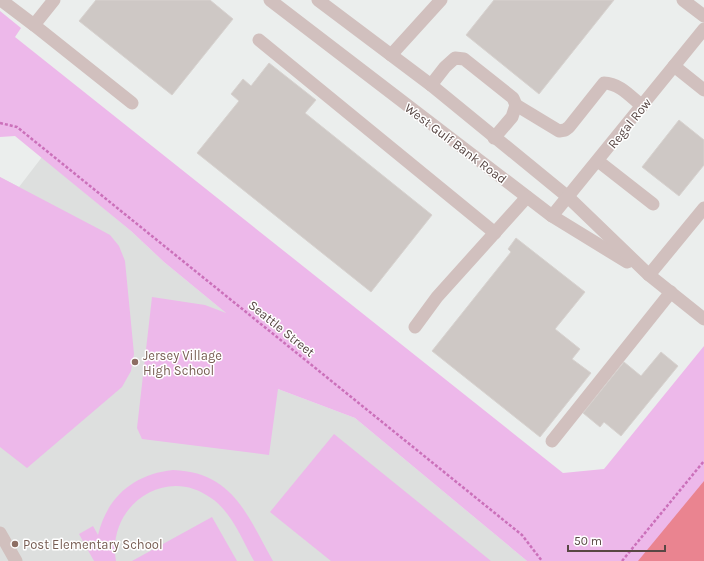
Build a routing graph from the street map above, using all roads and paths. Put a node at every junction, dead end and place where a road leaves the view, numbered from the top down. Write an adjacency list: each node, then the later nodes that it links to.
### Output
1 (1, 0): 8 (street)
2 (54, 0): 8 (street)
3 (270, 0): 21 (street, West Gulf Bank Road)
4 (318, 0): 11 (street, West Gulf Bank Road)
5 (441, 0): 11 (street)
6 (683, 0): 7 (street)
7 (704, 16)
8 (34, 25): 16 (street)
9 (704, 29): 12 (street, Regal Row)
10 (259, 40): 26 (street)
11 (391, 55): 13 (street, West Gulf Bank Road)
12 (674, 66): 14 (street); 17 (street, Regal Row)
13 (431, 85): 15 (street); 19 (street, West Gulf Bank Road)
14 (704, 90)
15 (515, 102): 17 (street); 19 (street)
16 (132, 103)
17 (642, 106): 20 (street, Regal Row)
18 (0, 123): 35 (path, Seattle Street)
19 (494, 138): 22 (street, West Gulf Bank Road)
20 (598, 161): 22 (street, Regal Row); 23 (street)
21 (527, 197): 25 (street, West Gulf Bank Road); 26 (street)
22 (568, 197): 25 (street, Regal Row); 27 (street, West Gulf Bank Road)
23 (653, 204)
24 (704, 208): 27 (street)
25 (552, 216): 27 (street, West Gulf Bank Road)
26 (495, 233): 30 (street)
27 (649, 275): 28 (street, West Gulf Bank Road)
28 (671, 292): 29 (street, West Gulf Bank Road); 31 (street)
29 (704, 319)
30 (415, 327)
31 (552, 441)
32 (704, 461): 36 (path)
33 (0, 533): 34 (street)
34 (16, 561)
35 (542, 561)
36 (622, 561)

